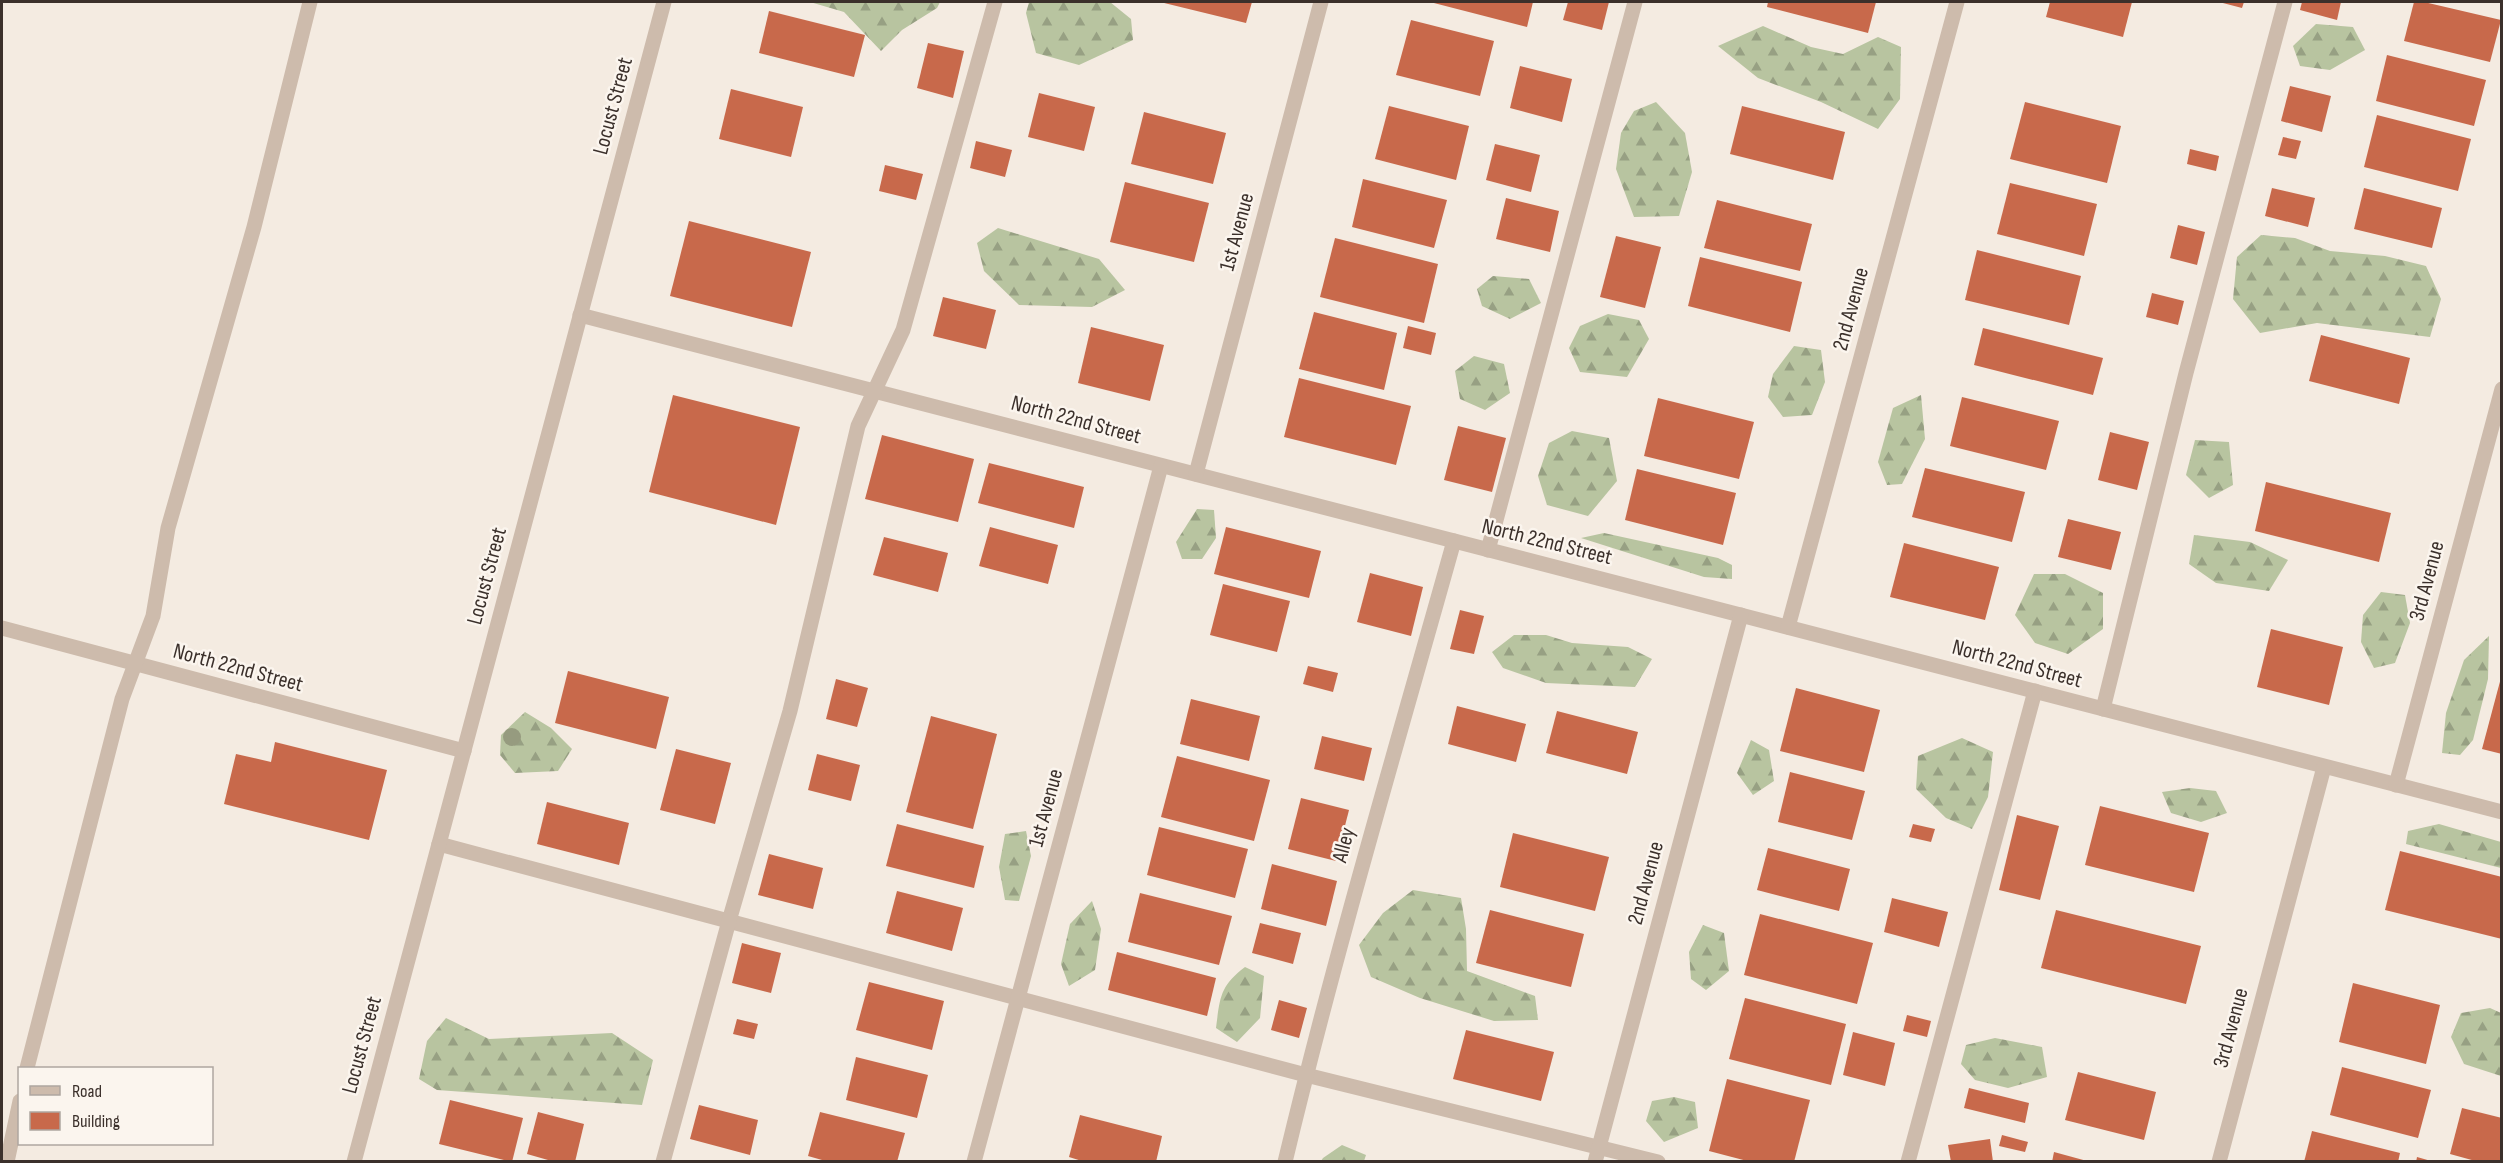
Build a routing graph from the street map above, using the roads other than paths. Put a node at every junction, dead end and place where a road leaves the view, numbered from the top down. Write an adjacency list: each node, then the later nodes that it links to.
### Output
1 (310, 2): 18 (street)
2 (664, 2): 8 (street, Locust Street)
3 (995, 2): 10 (street)
4 (1321, 2): 12 (street, 1st Avenue)
5 (1635, 2): 14 (street)
6 (1958, 2): 16 (street, 2nd Avenue)
7 (2284, 2): 20 (street)
8 (580, 315): 10 (street, North 22nd Street); 21 (street, Locust Street)
9 (2502, 389): 23 (street, 3rd Avenue)
10 (874, 391): 11 (street, North 22nd Street); 26 (street)
11 (1161, 466): 12 (street, North 22nd Street); 27 (street, 1st Avenue)
12 (1196, 474): 13 (street, North 22nd Street)
13 (1454, 541): 14 (street, North 22nd Street); 29 (street, Alley)
14 (1488, 550): 15 (street, North 22nd Street)
15 (1741, 615): 16 (street, North 22nd Street); 31 (street, 2nd Avenue)
16 (1788, 627): 19 (street, North 22nd Street)
17 (2, 628): 18 (street, North 22nd Street)
18 (135, 664): 21 (street, North 22nd Street); 28 (street)
19 (2035, 691): 20 (street, North 22nd Street); 39 (street)
20 (2103, 709): 22 (street, North 22nd Street)
21 (464, 751): 25 (street, Locust Street)
22 (2324, 767): 23 (street, North 22nd Street); 40 (street, 3rd Avenue)
23 (2396, 785): 24 (street, North 22nd Street)
24 (2502, 812)
25 (439, 844): 26 (street); 33 (street, Locust Street)
26 (729, 921): 27 (street); 34 (street)
27 (1018, 999): 29 (street); 35 (street, 1st Avenue)
28 (27, 1067)
29 (1306, 1075): 31 (street); 36 (street, Alley)
30 (18, 1110): 32 (street)
31 (1599, 1146): 37 (street, 2nd Avenue); 38 (street)
32 (7, 1161)
33 (354, 1161)
34 (663, 1161)
35 (974, 1161)
36 (1285, 1161)
37 (1595, 1161)
38 (1659, 1161)
39 (1908, 1161)
40 (2219, 1161)

